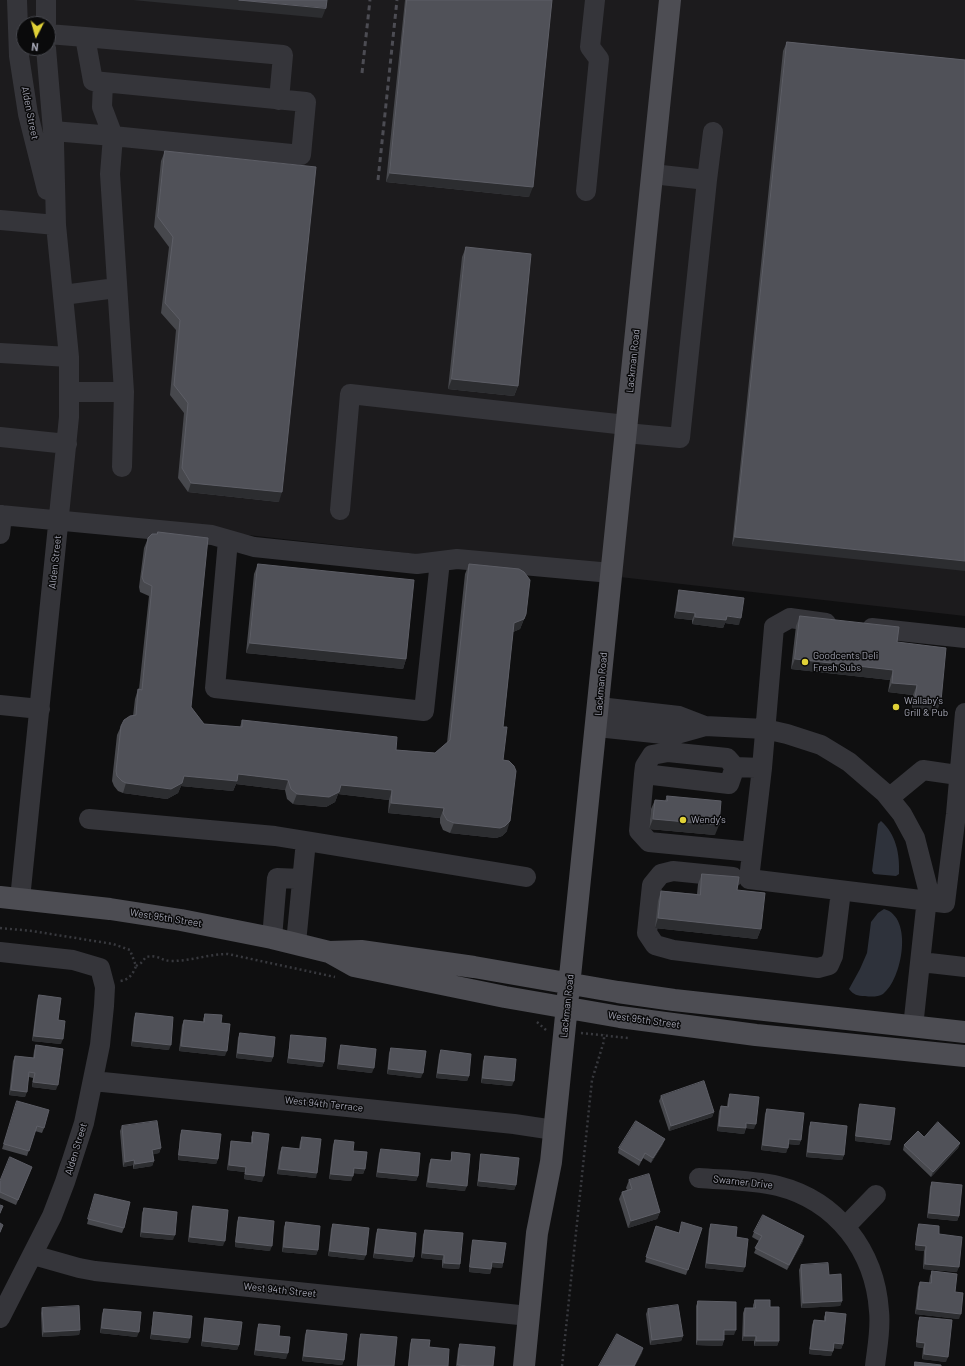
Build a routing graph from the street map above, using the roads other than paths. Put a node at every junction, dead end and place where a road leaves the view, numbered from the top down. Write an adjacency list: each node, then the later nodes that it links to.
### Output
1 (17, 0): 18 (street, Alden Street)
2 (46, 0): 5 (street)
3 (595, 0): 16 (street)
4 (670, 0): 14 (main road, Lackman Road)
5 (46, 16)
6 (56, 35): 7 (street)
7 (85, 37): 9 (street); 10 (street)
8 (47, 56): 11 (street, Alden Street)
9 (102, 82): 10 (street); 13 (street)
10 (279, 100): 13 (street)
11 (53, 131): 13 (street); 18 (street, Alden Street)
12 (713, 132): 15 (street)
13 (113, 136): 19 (street)
14 (652, 174): 15 (street); 25 (main road, Lackman Road)
15 (707, 180): 25 (street)
16 (586, 191)
17 (0, 220): 18 (street)
18 (56, 225): 20 (street, Alden Street)
19 (116, 288): 20 (street); 24 (street)
20 (63, 295): 22 (street, Alden Street)
21 (0, 353): 22 (street)
22 (69, 357): 23 (street, Alden Street)
23 (69, 392): 24 (street); 27 (street, Alden Street)
24 (124, 392): 28 (street)
25 (626, 429): 29 (street); 34 (main road, Lackman Road)
26 (0, 437): 27 (street)
27 (67, 444): 30 (street, Alden Street)
28 (122, 467)
29 (340, 510)
30 (59, 520): 31 (street); 32 (street); 37 (street, Alden Street)
31 (1, 521)
32 (228, 540): 33 (street); 33 (street)
33 (440, 561): 34 (street)
34 (611, 573): 39 (main road, Lackman Road)
35 (965, 638): 40 (street)
36 (0, 705): 37 (street)
37 (40, 709): 51 (street, Alden Street)
38 (965, 713): 42 (street)
39 (598, 717): 40 (street); 59 (main road, Lackman Road)
40 (765, 729): 41 (street); 43 (street)
41 (762, 768): 46 (street); 46 (street)
42 (962, 776): 43 (street); 52 (street)
43 (889, 798): 52 (street)
44 (89, 819): 45 (street)
45 (306, 841): 47 (street); 48 (street)
46 (752, 852): 49 (street)
47 (526, 877)
48 (302, 879): 53 (street); 54 (street)
49 (749, 879): 50 (street); 50 (street)
50 (841, 891): 52 (street)
51 (10, 898): 53 (main road, West 95th Street)
52 (926, 900): 57 (street)
53 (272, 938): 54 (main road, West 95th Street)
54 (296, 944): 56 (main road, West 95th Street)
55 (0, 952): 64 (street, Alden Street)
56 (329, 952): 59 (main road, West 95th Street); 60 (main road, West 95th Street)
57 (921, 962): 58 (street); 61 (street)
58 (965, 967)
59 (569, 982): 60 (main road, Lackman Road); 61 (main road, West 95th Street)
60 (567, 1008): 63 (main road, West 95th Street); 65 (main road, Lackman Road)
61 (913, 1027): 62 (main road, West 95th Street)
62 (965, 1032)
63 (965, 1056)
64 (93, 1081): 65 (street, West 94th Terrace); 69 (street, Alden Street)
65 (554, 1130): 70 (main road, Lackman Road)
66 (699, 1178): 68 (street, Swarner Drive)
67 (876, 1195): 68 (street)
68 (846, 1226): 73 (street, Swarner Drive)
69 (33, 1255): 70 (street, West 94th Street); 71 (street, Alden Street)
70 (529, 1316): 72 (main road, Lackman Road)
71 (0, 1318)
72 (524, 1366)
73 (875, 1366)

